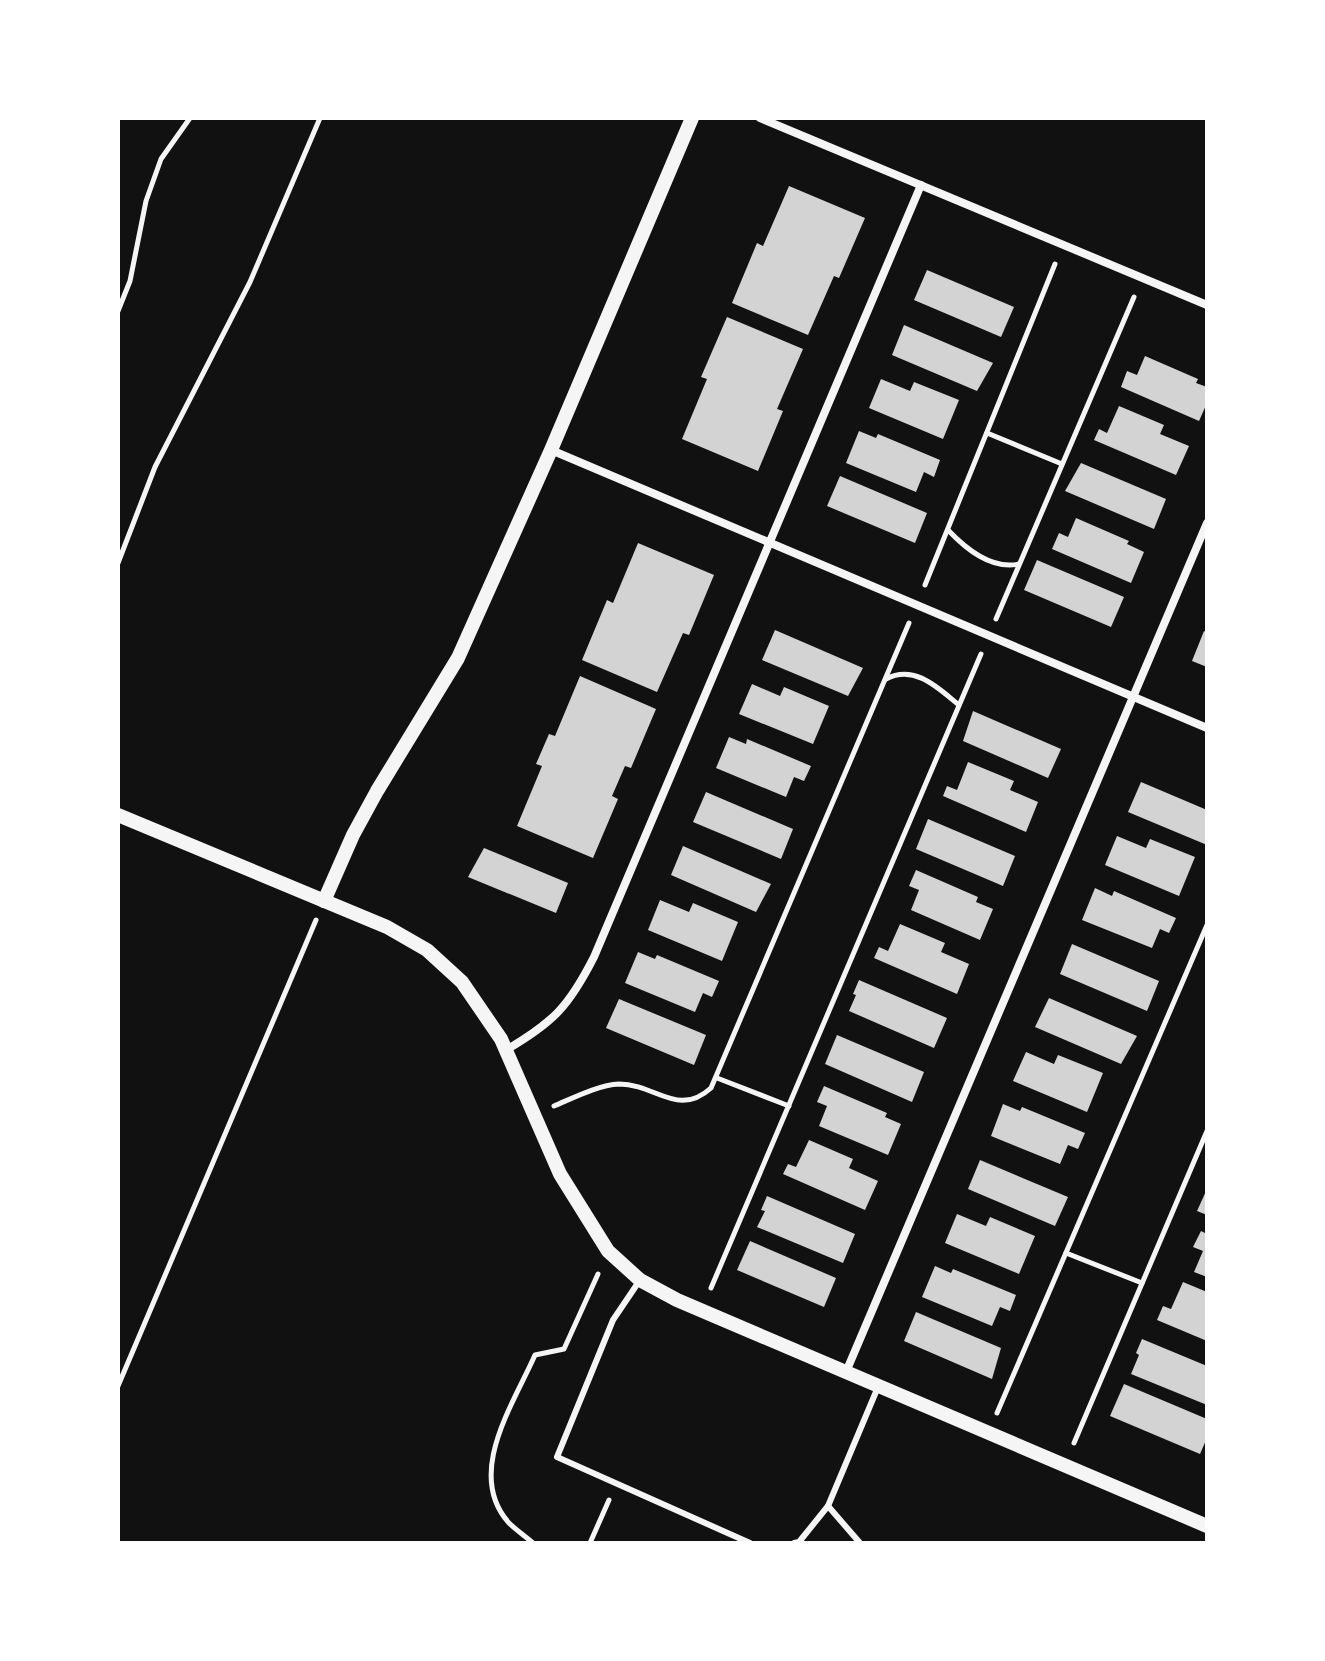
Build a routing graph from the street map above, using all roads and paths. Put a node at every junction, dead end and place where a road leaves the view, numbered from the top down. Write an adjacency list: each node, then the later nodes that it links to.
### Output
1 (190, 118): 9 (path)
2 (320, 118): 16 (path)
3 (692, 118): 11 (street)
4 (760, 118): 5 (street)
5 (921, 185): 6 (street); 15 (street)
6 (1063, 245): 7 (street); 10 (path)
7 (1143, 278): 8 (street); 12 (path)
8 (1207, 305)
9 (118, 311)
10 (987, 433): 12 (path); 14 (path)
11 (551, 450): 15 (street); 25 (street)
12 (1062, 464): 17 (path)
13 (1207, 523): 21 (street)
14 (948, 530): 17 (path); 18 (path)
15 (770, 543): 18 (street); 27 (street)
16 (118, 563)
17 (1020, 563): 19 (path)
18 (917, 605): 19 (street); 20 (path)
19 (988, 636): 21 (street); 22 (path)
20 (885, 680): 22 (path); 28 (path)
21 (1133, 697): 23 (street); 37 (street)
22 (959, 705): 29 (path)
23 (1207, 728)
24 (118, 815): 25 (street)
25 (324, 901): 27 (street); 38 (path)
26 (1207, 925): 33 (path)
27 (506, 1050): 30 (street)
28 (717, 1078): 29 (path); 30 (path)
29 (789, 1106): 36 (path)
30 (534, 1113): 32 (street)
31 (1207, 1131): 35 (path)
32 (608, 1251): 34 (street); 45 (path)
33 (1066, 1253): 35 (path); 40 (path)
34 (640, 1280): 36 (street); 42 (lane)
35 (1142, 1283): 41 (path)
36 (701, 1310): 37 (street)
37 (846, 1372): 39 (street)
38 (118, 1386)
39 (879, 1386): 40 (street); 43 (lane)
40 (988, 1433): 41 (street)
41 (1064, 1465): 44 (street)
42 (616, 1484): 46 (path); 47 (lane)
43 (828, 1506): 48 (lane); 49 (lane)
44 (1207, 1526)
45 (533, 1543)
46 (590, 1543)
47 (750, 1543)
48 (794, 1543)
49 (860, 1543)

